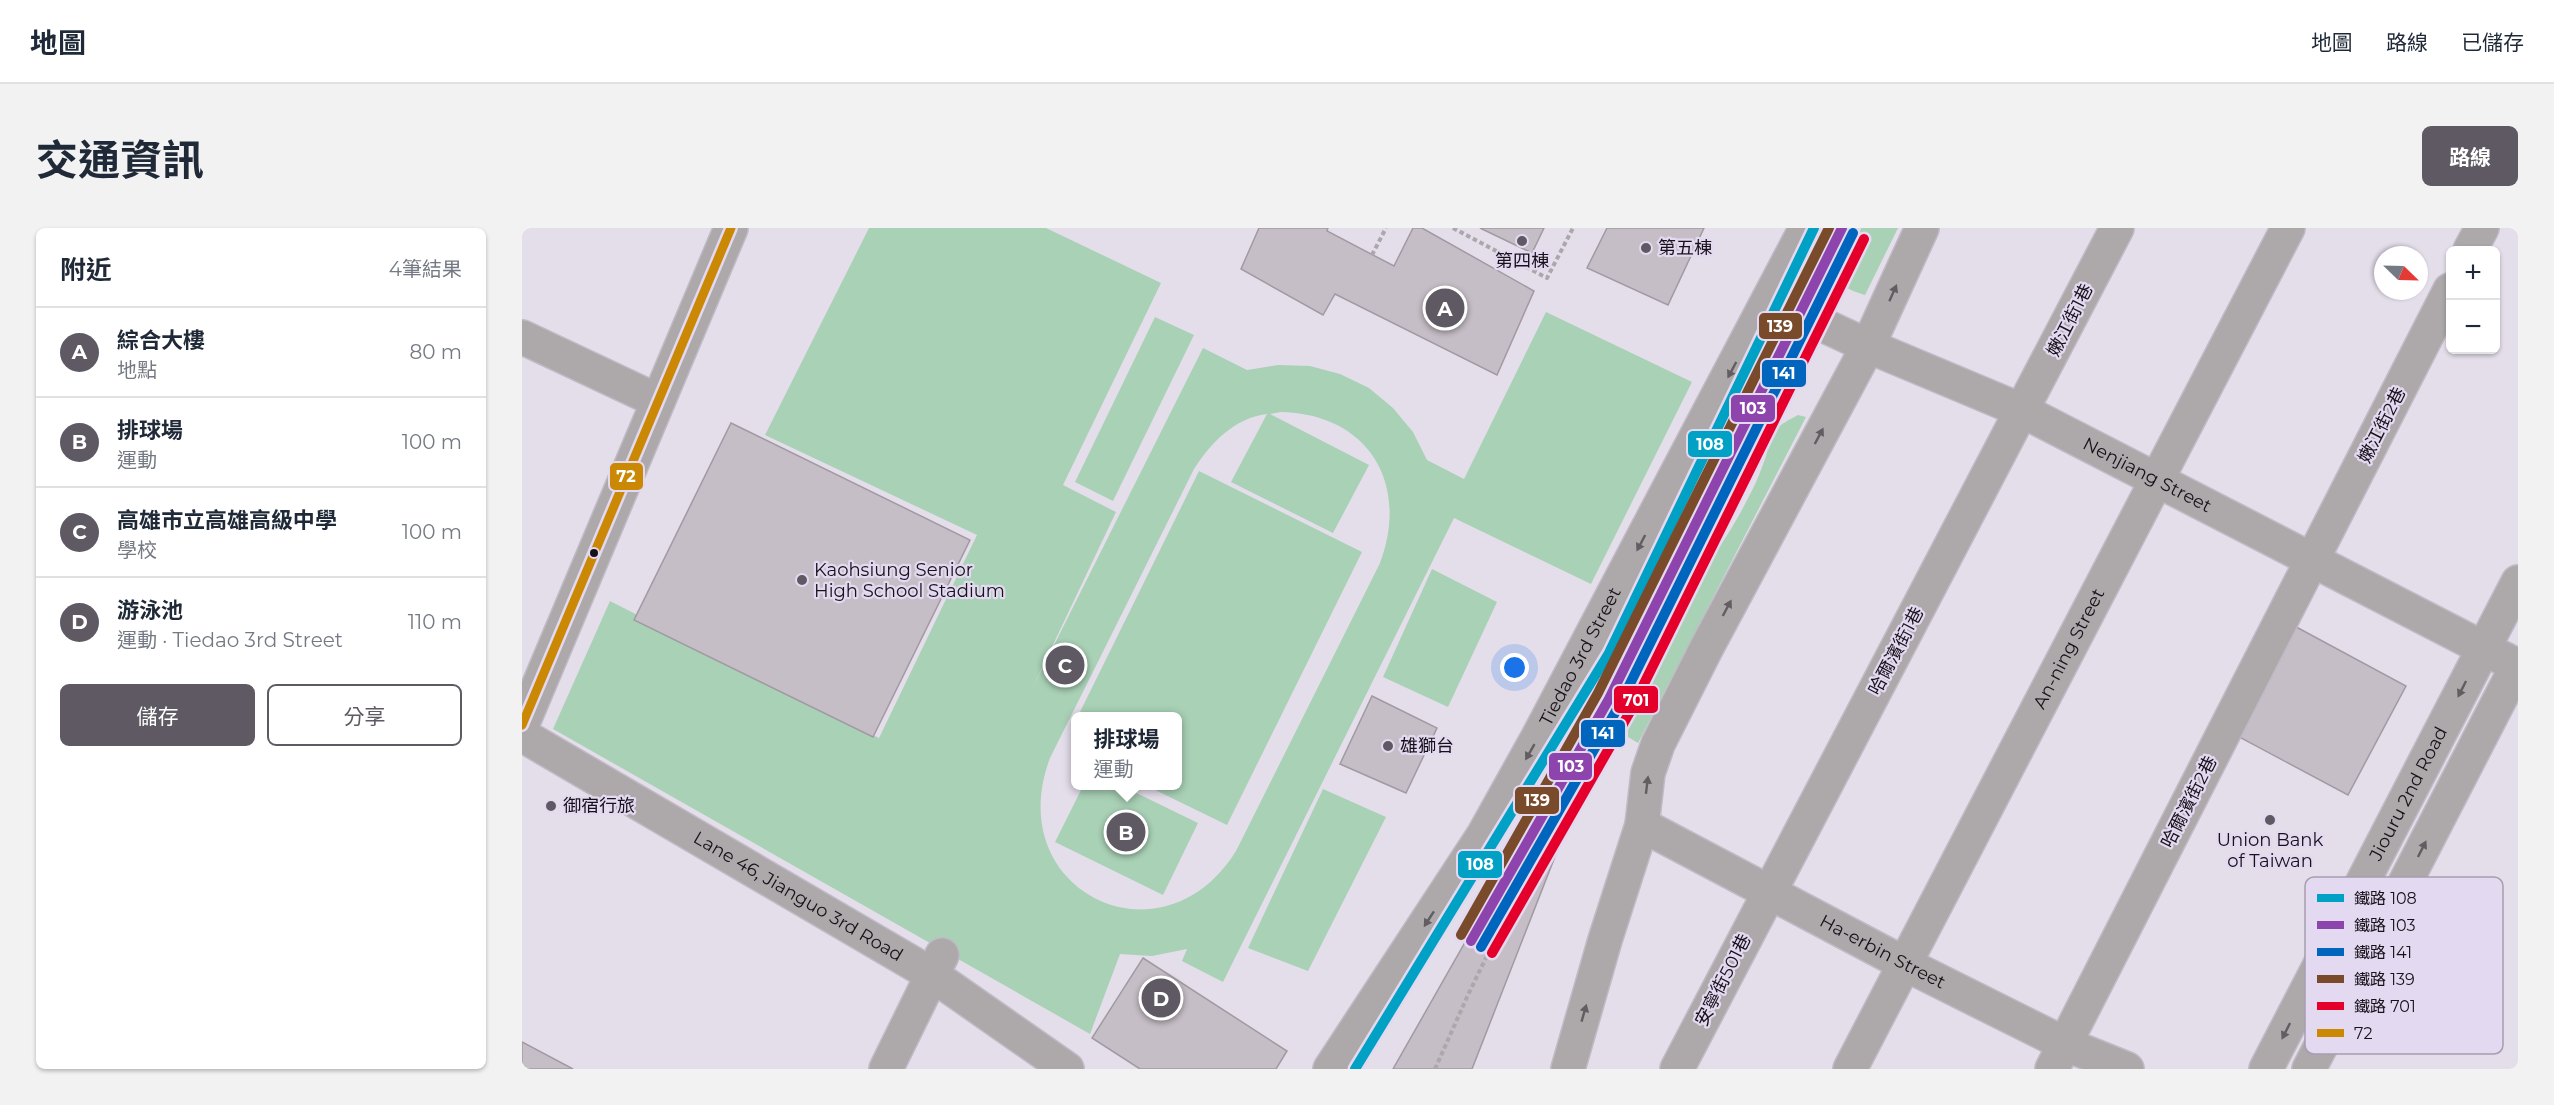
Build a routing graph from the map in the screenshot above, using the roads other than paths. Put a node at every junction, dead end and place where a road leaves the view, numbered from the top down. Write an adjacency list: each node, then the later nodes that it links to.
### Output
1 (731, 228): 12 (street)
2 (1806, 228): 8 (street, Tiedao 3rd Street)
3 (1922, 228): 11 (street, one-way to 3)
4 (2117, 228): 13 (street, 嫩江街1巷)
5 (2288, 228): 14 (street, An-ning Street)
6 (2482, 228): 7 (street)
7 (2472, 246)
8 (1769, 300): 11 (street, Nenjiang Street); 32 (street, Tiedao 3rd Street, one-way to 32)
9 (2446, 300): 15 (street, 嫩江街2巷)
10 (522, 337): 12 (street)
11 (1868, 346): 13 (street, Nenjiang Street); 21 (street, one-way to 11)
12 (658, 401): 19 (street)
13 (2023, 411): 14 (street, Nenjiang Street); 24 (street, 哈爾濱街1巷)
14 (2158, 481): 15 (street, Nenjiang Street); 25 (street, An-ning Street)
15 (2313, 560): 17 (street, Nenjiang Street); 29 (street, 哈爾濱街2巷)
16 (2518, 582): 17 (street, Jiouru 2nd Road)
17 (2483, 648): 18 (street, Nenjiang Street); 22 (street, Jiouru 2nd Road, one-way to 22)
18 (2518, 665): 23 (street, one-way to 18)
19 (522, 725)
20 (522, 735): 26 (street, Lane 46, Jianguo 3rd Road)
21 (1642, 825): 24 (street, Ha-erbin Street); 33 (street, one-way to 21)
22 (2365, 877)
23 (2408, 877)
24 (1769, 890): 25 (street, Ha-erbin Street); 34 (street, 安寧街501巷)
25 (1905, 964): 29 (street, Ha-erbin Street); 35 (street, An-ning Street)
26 (937, 965): 30 (street); 31 (street, Lane 46, Jianguo 3rd Road)
27 (2305, 993): 37 (street, Jiouru 2nd Road, one-way to 37)
28 (2317, 1054): 38 (street, one-way to 28)
29 (2059, 1057): 36 (street, Ha-erbin Street)
30 (886, 1069)
31 (1067, 1069)
32 (1330, 1069)
33 (1568, 1069)
34 (1677, 1069)
35 (1850, 1069)
36 (2127, 1069)
37 (2266, 1069)
38 (2309, 1069)

